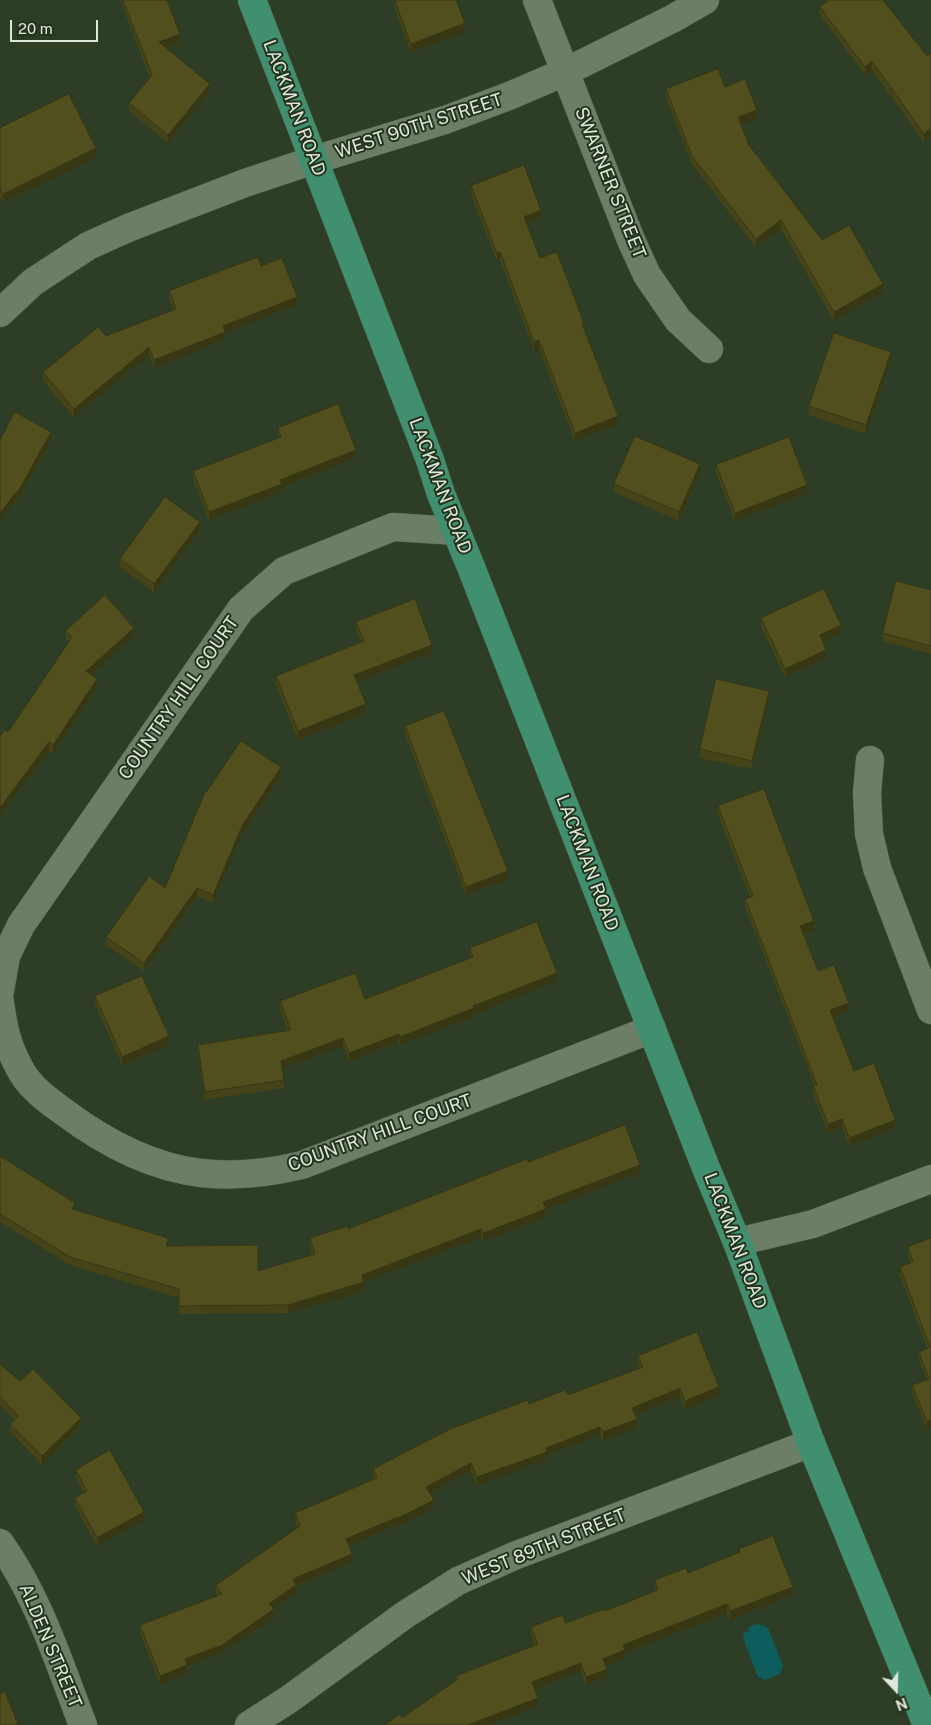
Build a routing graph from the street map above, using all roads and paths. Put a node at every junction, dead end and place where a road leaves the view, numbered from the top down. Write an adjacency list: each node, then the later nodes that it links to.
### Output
1 (252, 0): 5 (main road, LACKMAN ROAD)
2 (537, 0): 4 (street, SWARNER STREET)
3 (704, 0): 4 (street, WEST 90TH STREET)
4 (565, 72): 5 (street, WEST 90TH STREET); 7 (street, SWARNER STREET)
5 (314, 160): 6 (street, WEST 90TH STREET); 8 (main road, LACKMAN ROAD)
6 (0, 313)
7 (709, 349)
8 (456, 530): 10 (street, COUNTRY HILL COURT); 13 (main road, LACKMAN ROAD)
9 (870, 760): 12 (street)
10 (0, 991)
11 (0, 1002): 13 (street, COUNTRY HILL COURT)
12 (931, 1010)
13 (652, 1029): 15 (main road, LACKMAN ROAD)
14 (931, 1179): 15 (street)
15 (737, 1242): 16 (main road, LACKMAN ROAD)
16 (811, 1443): 19 (street, WEST 89TH STREET); 20 (main road, LACKMAN ROAD)
17 (0, 1543): 18 (street, ALDEN STREET)
18 (83, 1725)
19 (248, 1725)
20 (927, 1725)

